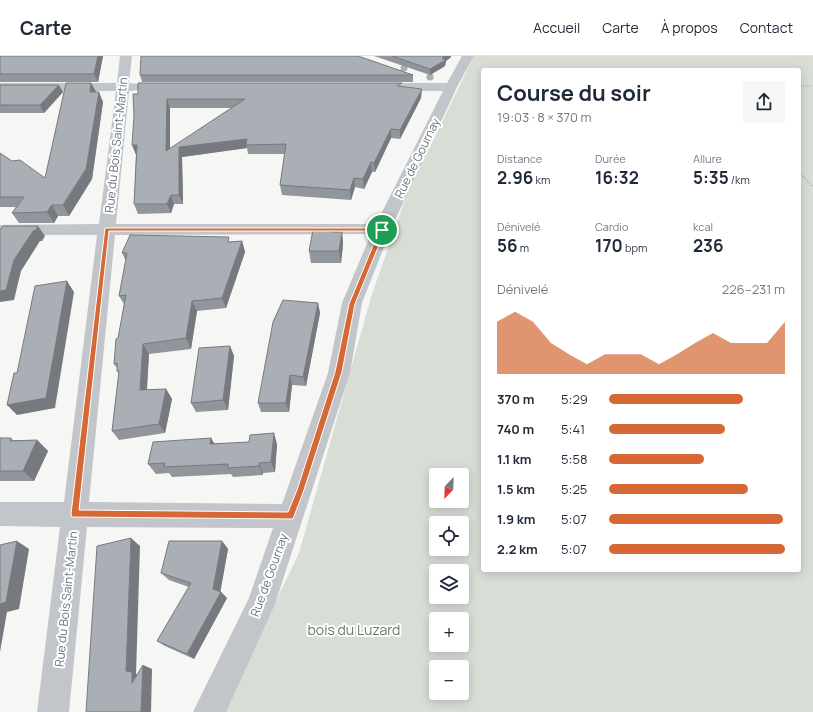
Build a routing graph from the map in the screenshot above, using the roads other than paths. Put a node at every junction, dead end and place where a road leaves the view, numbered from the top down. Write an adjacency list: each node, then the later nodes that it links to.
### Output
1 (126, 56): 5 (street, Rue du Bois Saint-Martin)
2 (468, 56): 8 (street, Rue de Gournay)
3 (411, 75): 8 (street)
4 (0, 87): 5 (street)
5 (122, 87): 6 (street); 10 (street, Rue du Bois Saint-Martin)
6 (152, 87)
7 (359, 87): 8 (street)
8 (446, 87): 11 (street, Rue de Gournay)
9 (0, 230): 10 (street)
10 (107, 230): 11 (street); 13 (street, Rue du Bois Saint-Martin)
11 (382, 230): 14 (street, Rue de Gournay)
12 (0, 514): 13 (street)
13 (75, 514): 14 (street); 15 (street, Rue du Bois Saint-Martin)
14 (290, 516): 16 (street, Rue de Gournay)
15 (53, 712)
16 (209, 712)

